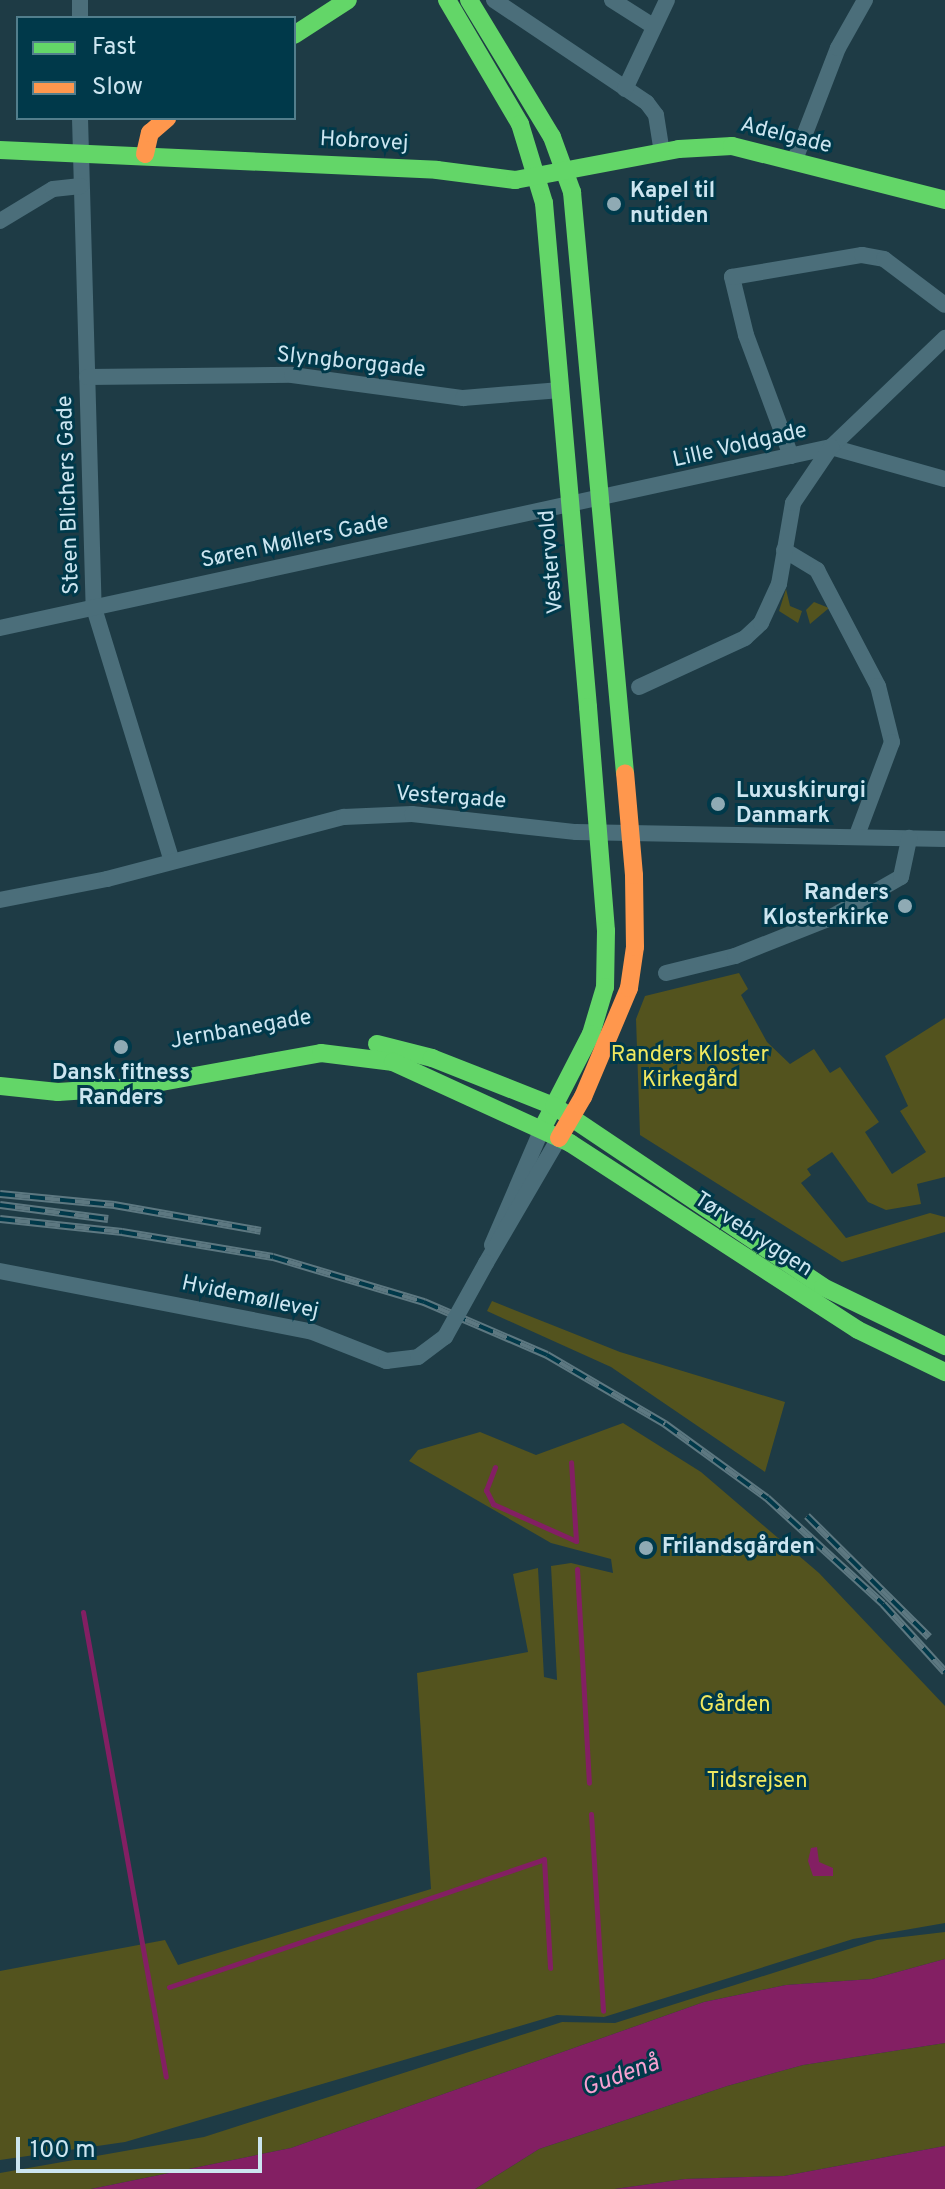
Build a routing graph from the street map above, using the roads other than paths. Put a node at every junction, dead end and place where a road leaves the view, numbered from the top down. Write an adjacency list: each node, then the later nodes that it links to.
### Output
1 (348, 0): 9 (main road)
2 (447, 0): 19 (main road, Vestervold)
3 (469, 0): 18 (main road)
4 (494, 0): 10 (street)
5 (612, 0): 8 (street)
6 (667, 0): 8 (street)
7 (865, 0): 17 (street)
8 (653, 26): 10 (street)
9 (296, 34)
10 (625, 89): 15 (street)
11 (80, 120): 14 (street, Steen Blichers Gade)
12 (165, 120): 16 (main road)
13 (0, 150): 14 (main road, Hobrovej)
14 (80, 152): 16 (main road, Hobrovej); 20 (street, Steen Blichers Gade)
15 (662, 152): 17 (main road, Adelgade); 18 (main road, Adelgade)
16 (145, 154): 19 (main road, Hobrovej)
17 (794, 162): 21 (main road, Adelgade)
18 (566, 169): 19 (main road, Hobrovej); 30 (main road)
19 (536, 171): 26 (main road, Vestervold)
20 (81, 186): 22 (street); 25 (street, Steen Blichers Gade)
21 (945, 200)
22 (0, 221)
23 (945, 305): 28 (street)
24 (945, 338): 27 (street, Lille Voldgade)
25 (87, 377): 26 (street, Slyngborggade); 33 (street, Steen Blichers Gade)
26 (561, 390): 31 (main road, Vestervold)
27 (831, 447): 28 (street, Lille Voldgade); 29 (street); 32 (street)
28 (791, 456): 30 (street, Lille Voldgade)
29 (945, 479)
30 (599, 499): 31 (street, Søren Møllers Gade); 37 (main road)
31 (571, 504): 33 (street, Søren Møllers Gade); 36 (main road, Vestervold)
32 (784, 550): 35 (street); 38 (street)
33 (94, 608): 34 (street, Søren Møllers Gade); 41 (street, Steen Blichers Gade)
34 (0, 628)
35 (639, 687)
36 (598, 833): 37 (street, Vestergade); 41 (street, Vestergade); 46 (main road, Vestervold)
37 (629, 833): 38 (street, Vestergade); 47 (main road)
38 (857, 835): 39 (street, Vestergade)
39 (909, 838): 40 (street, Vestergade); 43 (street)
40 (945, 839)
41 (171, 859): 42 (street, Vestergade)
42 (0, 900)
43 (666, 973)
44 (0, 1073): 46 (main road, Jernbanegade)
45 (0, 1086): 48 (main road, Jernbanegade)
46 (554, 1106): 47 (main road, Jernbanegade); 48 (main road, Vestervold)
47 (573, 1116): 49 (main road); 52 (main road, Tørvebryggen)
48 (542, 1129): 49 (main road, Tørvebryggen); 50 (street, Hvidemøllevej)
49 (559, 1138): 50 (street, Hvidemøllevej); 53 (main road, Tørvebryggen)
50 (486, 1263): 51 (street, Hvidemøllevej, bridge)
51 (0, 1271)
52 (945, 1346)
53 (945, 1372)

